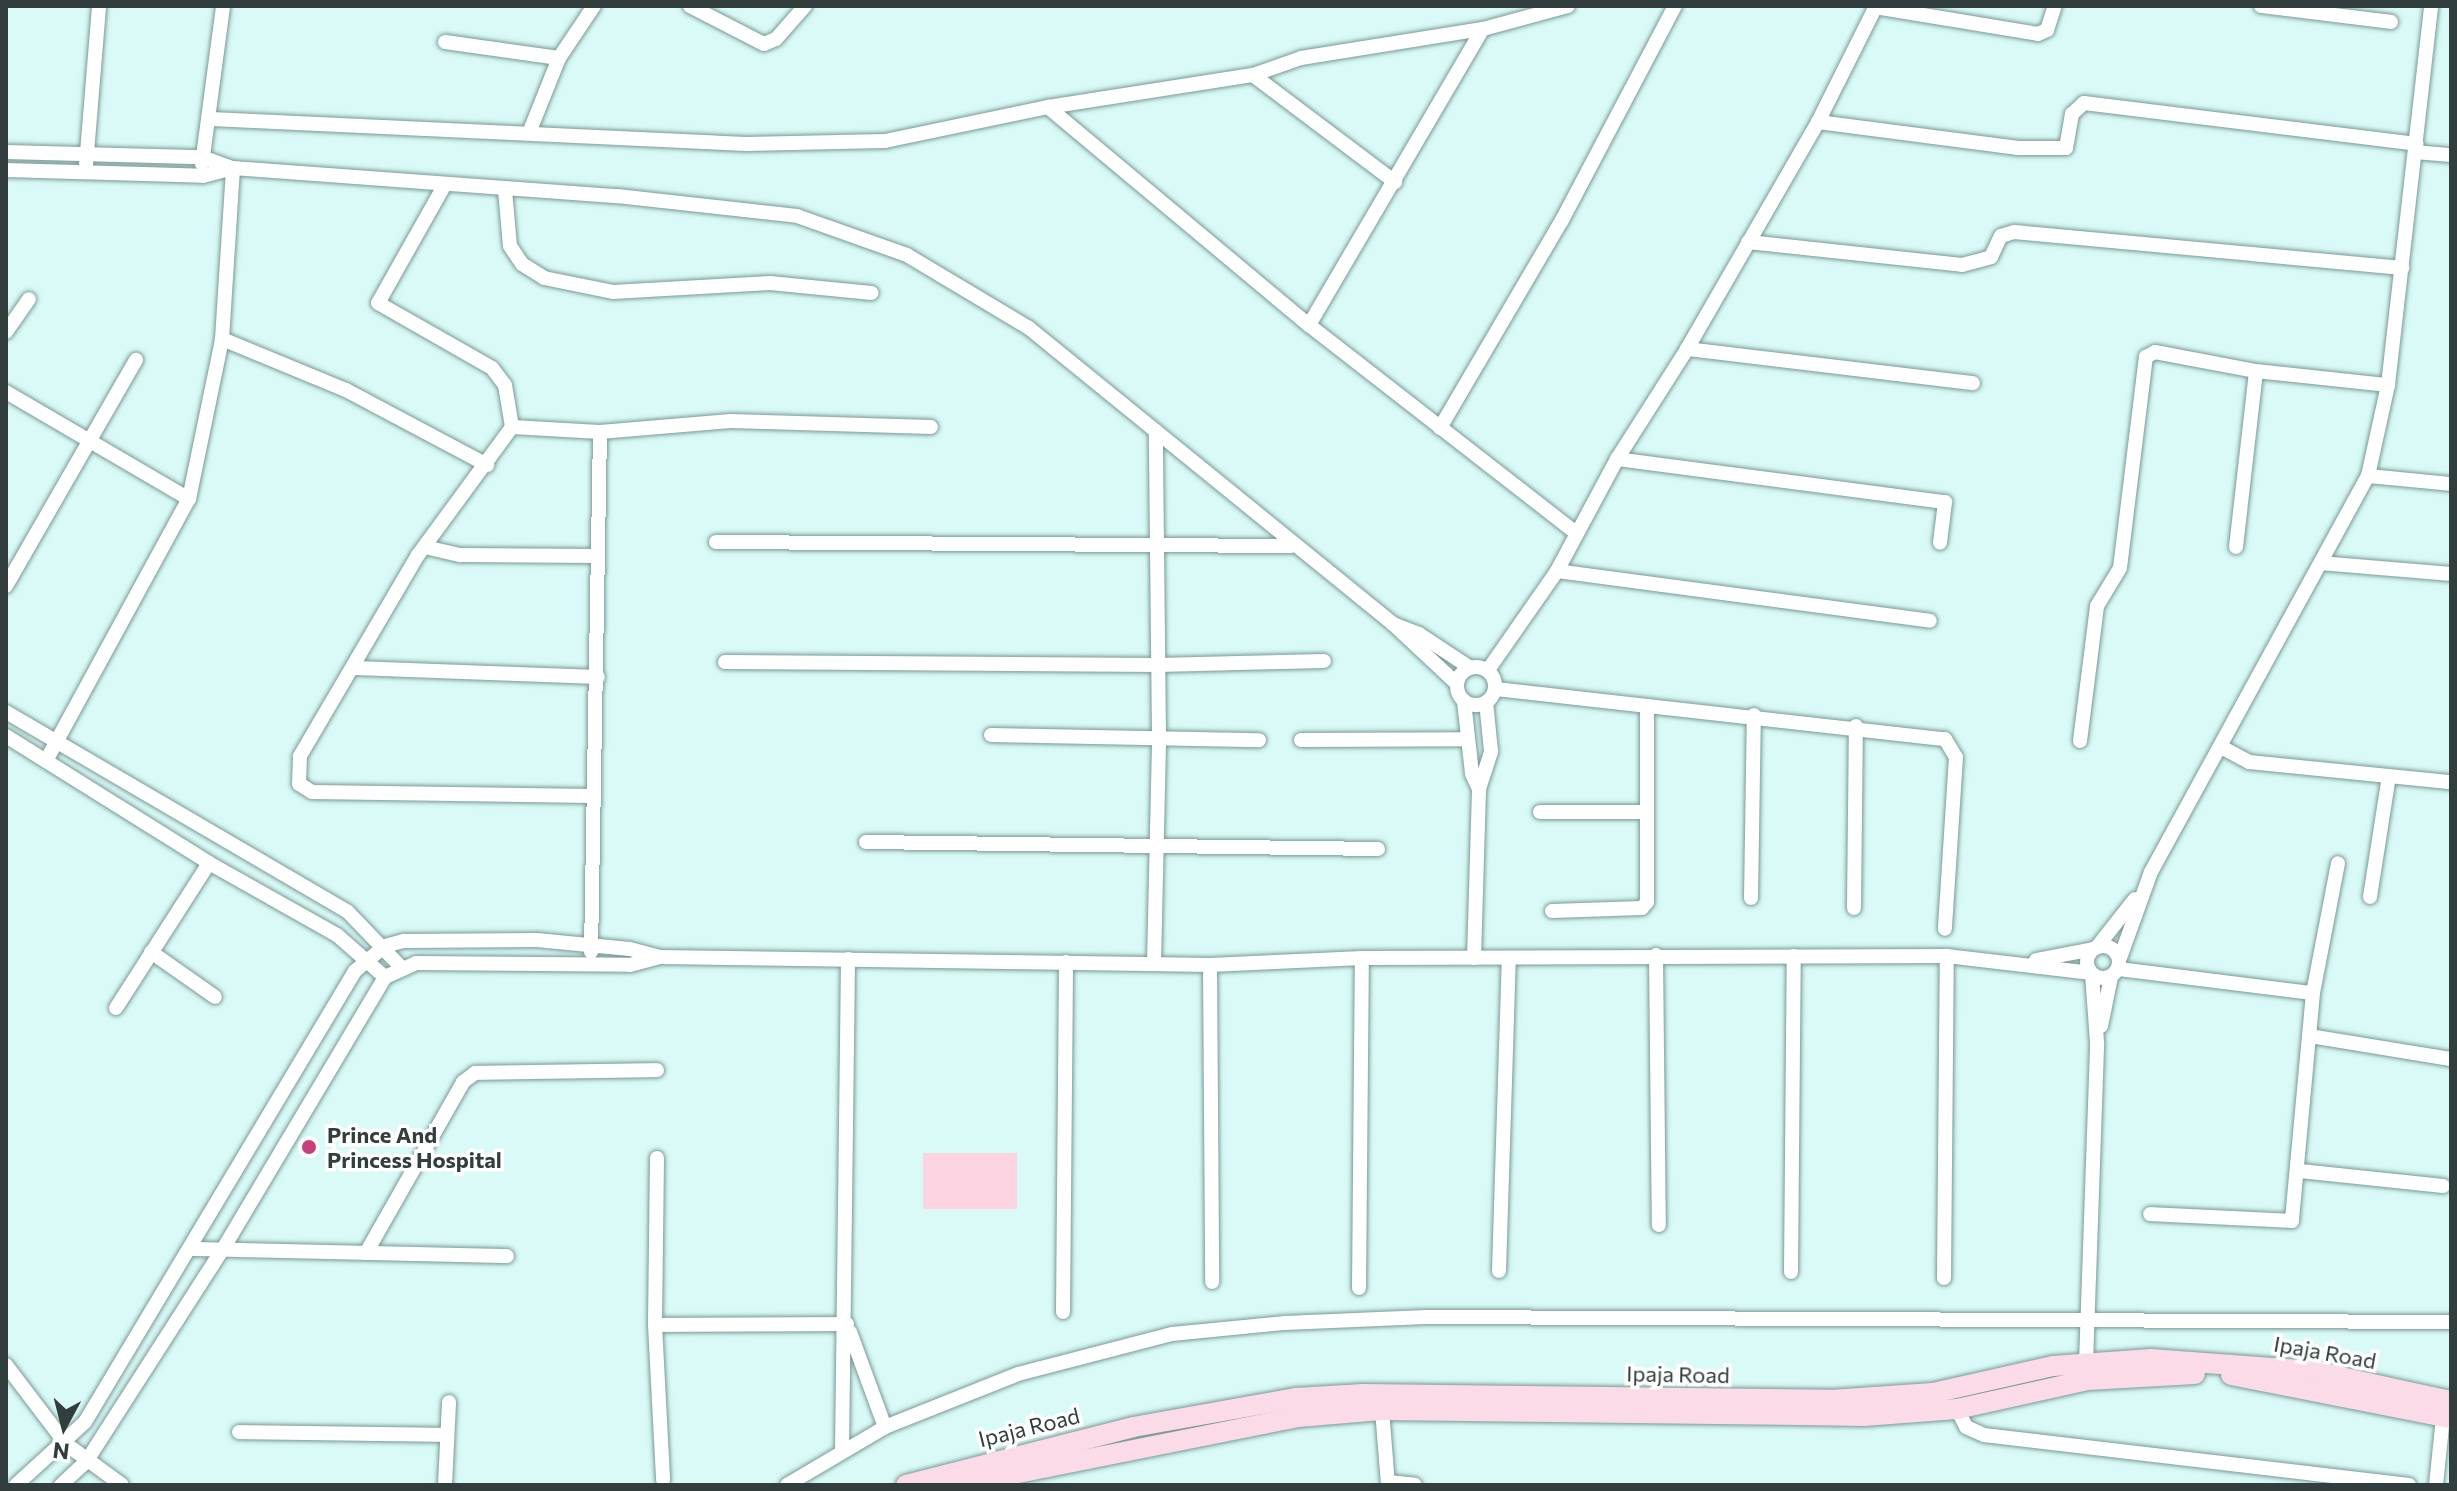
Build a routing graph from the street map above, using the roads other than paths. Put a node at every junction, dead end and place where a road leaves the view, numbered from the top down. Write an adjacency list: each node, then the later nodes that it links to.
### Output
1 (99, 6): 26 (street)
2 (223, 6): 20 (street)
3 (594, 6): 17 (street)
4 (690, 6): 5 (street)
5 (805, 6)
6 (1568, 6): 15 (street)
7 (1675, 6): 50 (street)
8 (1876, 6): 13 (street); 21 (street)
9 (1960, 6): 13 (street)
10 (2055, 6): 13 (street)
11 (2261, 6): 14 (street)
12 (2431, 6): 23 (street)
13 (1955, 21)
14 (2391, 22)
15 (1483, 29): 18 (street); 32 (street)
16 (445, 42): 17 (street)
17 (559, 58): 22 (street)
18 (1253, 75): 19 (street); 32 (street)
19 (1048, 107): 22 (street); 39 (street)
20 (211, 119): 22 (street); 27 (street)
21 (1818, 122): 23 (street); 35 (street)
22 (529, 133)
23 (2416, 148): 25 (street); 36 (street)
24 (6, 152): 26 (street)
25 (2451, 155)
26 (87, 156): 27 (street); 30 (street)
27 (202, 157): 28 (street); 31 (street)
28 (233, 168): 31 (street); 33 (street); 41 (street)
29 (6, 170): 30 (street)
30 (86, 173): 31 (street)
31 (203, 176)
32 (1395, 182): 39 (street)
33 (444, 186): 34 (street); 48 (street)
34 (505, 190): 37 (street); 51 (street)
35 (1748, 242): 36 (street); 42 (street)
36 (2402, 268): 46 (street)
37 (872, 293)
38 (29, 299): 40 (street)
39 (1309, 325): 50 (street)
40 (6, 332)
41 (222, 339): 55 (street); 58 (street)
42 (1687, 349): 45 (street); 54 (street)
43 (136, 360): 53 (street)
44 (2256, 371): 46 (street); 65 (street); 94 (street)
45 (1973, 383)
46 (2388, 385): 56 (street)
47 (6, 392): 53 (street)
48 (512, 427): 52 (street); 55 (street)
49 (931, 427): 52 (street)
50 (1440, 428): 59 (street)
51 (1156, 431): 62 (street); 63 (street)
52 (600, 432): 66 (street)
53 (91, 444): 58 (street); 70 (street)
54 (1617, 459): 59 (street); 61 (street)
55 (487, 465): 64 (street)
56 (2368, 476): 57 (street); 67 (street)
57 (2451, 484)
58 (189, 499): 95 (street)
59 (1576, 533): 68 (street)
60 (716, 542): 62 (street)
61 (1940, 543)
62 (1156, 546): 63 (street); 75 (street)
63 (1291, 546): 72 (street)
64 (425, 547): 66 (street); 77 (street)
65 (2236, 547)
66 (597, 556): 79 (street)
67 (2321, 563): 69 (street); 96 (street)
68 (1557, 571): 71 (street); 78 (street)
69 (2451, 574)
70 (6, 586)
71 (1930, 621)
72 (1393, 624): 76 (street); 80 (street)
73 (1324, 661): 75 (street)
74 (725, 662): 75 (street)
75 (1158, 665): 90 (street)
76 (1469, 667): 78 (street); 80 (street)
77 (355, 668): 79 (street); 101 (street)
78 (1488, 670): 81 (street)
79 (598, 677): 101 (street)
80 (1456, 683): 82 (street)
81 (1496, 689): 83 (street); 84 (street)
82 (1464, 701): 83 (street); 91 (street)
83 (1486, 702): 100 (street)
84 (1647, 706): 86 (street); 103 (street)
85 (6, 712): 95 (street)
86 (1754, 715): 87 (street); 111 (street)
87 (1856, 726): 112 (street); 114 (street)
88 (991, 735): 90 (street)
89 (6, 736): 97 (street)
90 (1159, 737): 92 (street); 105 (street)
91 (1468, 739): 93 (street); 100 (street)
92 (1259, 740)
93 (1301, 740)
94 (2080, 741)
95 (56, 742): 97 (street); 116 (street)
96 (2221, 747): 98 (street); 109 (street)
97 (47, 759): 107 (street)
98 (2389, 776): 99 (street); 110 (street)
99 (2451, 782)
100 (1479, 789): 125 (street)
101 (594, 796): 115 (street)
102 (1540, 812): 103 (street)
103 (1647, 812): 113 (street)
104 (866, 842): 105 (street)
105 (1158, 846): 106 (street); 130 (street)
106 (1378, 849)
107 (209, 863): 118 (street); 122 (street)
108 (2338, 863): 137 (street)
109 (2141, 893): 117 (street); 134 (street)
110 (2370, 897)
111 (1751, 898)
112 (1854, 908)
113 (1552, 911)
114 (1945, 929)
115 (592, 945): 116 (street); 123 (street); 131 (street)
116 (385, 946): 122 (street); 133 (street)
117 (2095, 948): 129 (street); 134 (street); 135 (street)
118 (151, 952): 138 (street); 139 (street)
119 (1656, 955): 120 (street); 127 (street); 148 (street)
120 (1794, 956): 121 (street); 154 (street)
121 (1947, 956): 129 (street); 155 (street)
122 (368, 957): 136 (street); 149 (street)
123 (659, 957): 126 (street); 131 (street)
124 (1362, 958): 125 (street); 132 (street); 157 (street)
125 (1474, 958): 127 (street)
126 (848, 959): 128 (street); 161 (street)
127 (1509, 960): 153 (street)
128 (1066, 962): 130 (street); 158 (street)
129 (2027, 962): 135 (street)
130 (1154, 964): 132 (street)
131 (590, 965): 133 (street)
132 (1210, 965): 156 (street)
133 (401, 967): 136 (street)
134 (2116, 968): 135 (street); 137 (street); 141 (street)
135 (2092, 974): 141 (street)
136 (385, 977): 150 (street)
137 (2313, 993): 140 (street)
138 (215, 997)
139 (116, 1008)
140 (2310, 1036): 142 (street); 145 (street)
141 (2097, 1042): 159 (street)
142 (2451, 1059)
143 (657, 1070): 151 (street)
144 (657, 1158): 162 (street)
145 (2300, 1171): 146 (street); 147 (street)
146 (2443, 1186)
147 (2150, 1214)
148 (1659, 1225)
149 (192, 1249): 150 (street); 173 (street)
150 (223, 1249): 151 (street); 175 (street)
151 (366, 1253): 152 (street)
152 (507, 1256)
153 (1499, 1271)
154 (1791, 1272)
155 (1944, 1278)
156 (1212, 1282)
157 (1359, 1288)
158 (1063, 1312)
159 (2084, 1321): 160 (street); 163 (street); 170 (street)
160 (2451, 1322)
161 (847, 1324): 162 (street); 170 (street); 174 (street)
162 (655, 1325): 176 (street)
163 (2086, 1363): 168 (main road, Ipaja Road); 169 (main road, Ipaja Road)
164 (6, 1365): 173 (street)
165 (449, 1402): 172 (street)
166 (1957, 1409): 167 (main road, Ipaja Road); 168 (main road, Ipaja Road); 186 (street)
167 (1382, 1410): 169 (main road, Ipaja Road); 177 (street)
168 (2448, 1412): 187 (street)
169 (1233, 1418): 183 (main road, Ipaja Road); 184 (main road, Ipaja Road)
170 (885, 1427): 174 (street)
171 (239, 1432): 172 (street)
172 (447, 1435): 181 (street)
173 (66, 1444): 175 (street); 178 (street)
174 (842, 1452): 182 (street)
175 (86, 1462): 179 (street); 180 (street)
176 (663, 1480)
177 (1388, 1484): 185 (street)
178 (16, 1485)
179 (61, 1485)
180 (122, 1485)
181 (445, 1485)
182 (787, 1485)
183 (906, 1485)
184 (958, 1485)
185 (1415, 1485)
186 (2409, 1485)
187 (2436, 1485)

